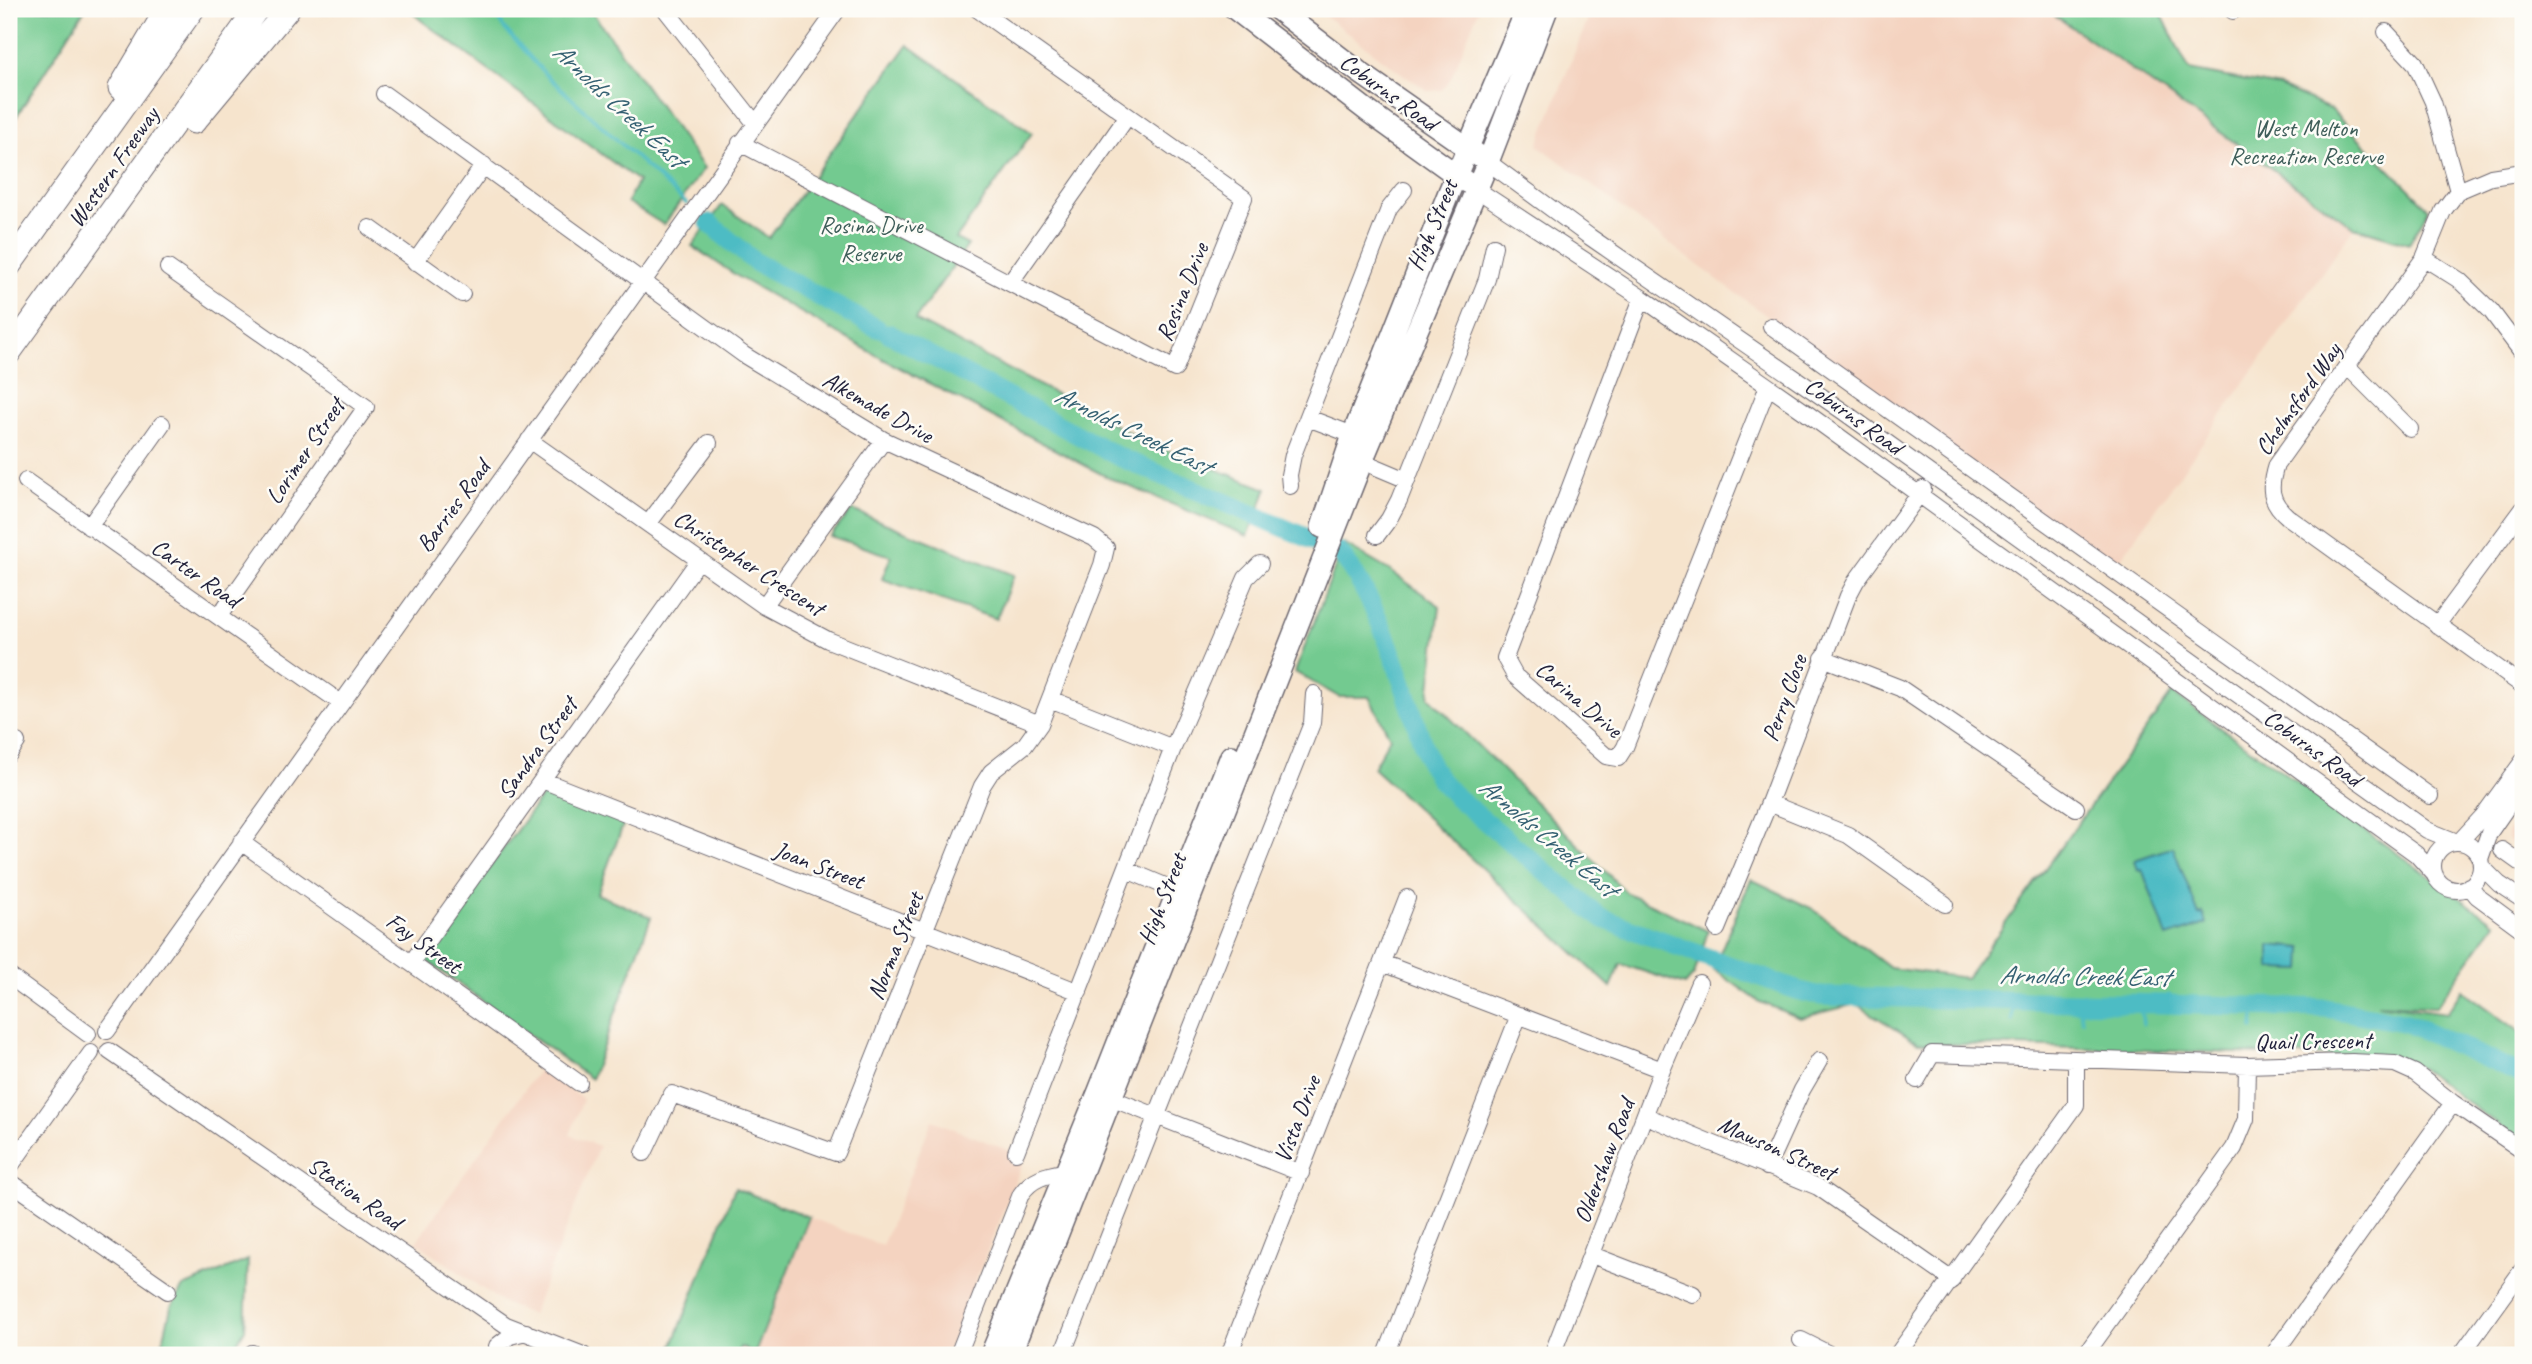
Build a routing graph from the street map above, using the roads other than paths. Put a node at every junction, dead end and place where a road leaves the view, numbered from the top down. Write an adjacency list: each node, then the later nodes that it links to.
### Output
1 (167, 9): 27 (highway)
2 (193, 9): 27 (highway, Western Freeway)
3 (257, 9): 25 (highway, Western Freeway)
4 (288, 9): 25 (highway)
5 (665, 9): 15 (street)
6 (838, 9): 15 (street, Barries Road)
7 (977, 9): 14 (street, Rosina Drive)
8 (1235, 9): 21 (main road, Coburns Road)
9 (1277, 9): 17 (main road, Coburns Road)
10 (1527, 9): 17 (main road, High Street)
11 (1546, 9): 18 (main road, High Street)
12 (2386, 32): 24 (street)
13 (384, 94): 19 (street, Alkemade Drive)
14 (1128, 117): 34 (street); 34 (street, Rosina Drive)
15 (755, 123): 16 (street, Barries Road)
16 (740, 143): 33 (street, Barries Road); 34 (street, Rosina Drive)
17 (1468, 148): 18 (main road, Coburns Road); 21 (main road, High Street)
18 (1488, 162): 23 (main road, High Street); 43 (street, Coburns Road)
19 (484, 165): 30 (street); 33 (street, Alkemade Drive)
20 (2523, 172): 24 (street)
21 (1457, 174): 23 (main road, Coburns Road); 47 (main road, High Street)
22 (1404, 190): 44 (street, High Street)
23 (1476, 190): 36 (street, Coburns Road); 47 (main road, High Street)
24 (2458, 191): 29 (street, Chelmsford Way)
25 (111, 213): 39 (highway, Western Freeway)
26 (370, 228): 30 (street)
27 (25, 243): 31 (highway, Western Freeway)
28 (1494, 246): 53 (street)
29 (2424, 258): 38 (street); 40 (street, Chelmsford Way)
30 (415, 262): 35 (street)
31 (9, 266)
32 (168, 268): 68 (street, Lorimer Street)
33 (643, 280): 48 (street, Barries Road); 49 (street, Alkemade Drive)
34 (1010, 283)
35 (462, 294)
36 (1642, 298): 41 (street, Coburns Road); 41 (street, Carina Drive)
37 (1771, 326): 42 (street, Coburns Road)
38 (2521, 351)
39 (9, 353)
40 (2348, 367): 46 (street); 70 (street, Chelmsford Way)
41 (1768, 386): 56 (street, Coburns Road)
42 (1862, 391): 43 (street, Coburns Road); 62 (street, Coburns Road)
43 (1844, 412): 52 (street, Coburns Road)
44 (1308, 418): 47 (street); 55 (street, High Street)
45 (162, 424): 59 (street)
46 (2410, 429)
47 (1361, 438): 51 (main road, High Street)
48 (529, 440): 58 (street, Christopher Crescent); 76 (street, Barries Road)
49 (884, 440): 61 (street, Alkemade Drive); 66 (street)
50 (709, 443): 58 (street)
51 (1354, 458): 53 (street); 94 (main road, High Street)
52 (1933, 475): 56 (street, Perry Close); 65 (street, Coburns Road)
53 (1407, 480): 60 (street)
54 (26, 481): 59 (street, Carter Road)
55 (1290, 486)
56 (1918, 495): 71 (street, Perry Close); 77 (street, Coburns Road)
57 (2523, 509): 70 (street)
58 (648, 524): 63 (street, Christopher Crescent)
59 (89, 527): 68 (street, Carter Road)
60 (1377, 535)
61 (1106, 548): 75 (street, Norma Street)
62 (2097, 559): 65 (street); 67 (street, Coburns Road)
63 (699, 560): 66 (street, Christopher Crescent); 81 (street, Sandra Street)
64 (1260, 564): 79 (street, High Street)
65 (2106, 598): 69 (street, Coburns Road)
66 (764, 606): 78 (street, Christopher Crescent)
67 (2171, 612): 69 (street); 83 (street, Coburns Road)
68 (219, 615): 76 (street, Carter Road)
69 (2133, 618): 72 (street, Coburns Road)
70 (2437, 625): 73 (street, Chelmsford Way)
71 (1823, 658): 84 (street, Perry Close); 85 (street)
72 (2222, 682): 77 (street); 87 (street, Coburns Road)
73 (2523, 686)
74 (1314, 694): 119 (street)
75 (1050, 699): 78 (street, Norma Street); 79 (street)
76 (341, 703): 86 (street, Barries Road)
77 (2207, 704): 92 (street, Coburns Road)
78 (1040, 724): 100 (street, Norma Street)
79 (1173, 748): 91 (street, High Street)
80 (2523, 761): 87 (street)
81 (542, 780): 100 (street, Joan Street); 101 (street, Sandra Street)
82 (2523, 785): 89 (street)
83 (2430, 796)
84 (1769, 803): 97 (street); 98 (street, Perry Close)
85 (2076, 808)
86 (242, 842): 101 (street, Fay Street); 107 (street, Barries Road)
87 (2458, 842): 89 (street); 92 (street)
88 (2502, 850): 90 (street)
89 (2480, 862): 93 (street); 96 (street)
90 (2523, 865)
91 (1127, 870): 94 (street, High Street); 105 (street, High Street)
92 (2435, 875): 93 (street)
93 (2469, 886): 99 (street)
94 (1184, 892): 117 (main road, High Street)
95 (1407, 898): 102 (street, Vista Drive)
96 (2523, 900)
97 (1945, 904)
98 (1717, 929)
99 (2523, 930)
100 (925, 931): 105 (street, Joan Street); 123 (street, Norma Street)
101 (412, 961): 116 (street, Fay Street)
102 (1382, 963): 106 (street); 127 (street, Vista Drive)
103 (9, 976): 108 (street)
104 (1699, 983): 114 (street, Oldershaw Road)
105 (1079, 992): 122 (street, High Street)
106 (1519, 1015): 114 (street); 144 (street)
107 (107, 1031): 108 (street); 109 (street)
108 (88, 1034): 110 (street)
109 (109, 1051): 110 (street); 134 (street, Station Road)
110 (91, 1053): 125 (street)
111 (2076, 1060): 113 (street, Quail Crescent); 115 (street, Quail Crescent); 131 (street)
112 (1819, 1061): 124 (street)
113 (2247, 1065): 118 (street, Quail Crescent); 148 (street)
114 (1662, 1070): 120 (street, Oldershaw Road)
115 (1917, 1080)
116 (579, 1083)
117 (1106, 1095): 119 (street); 126 (main road, High Street); 141 (main road, High Street)
118 (2454, 1103): 121 (street, Quail Crescent); 149 (street)
119 (1158, 1116): 127 (street); 142 (street)
120 (1646, 1116): 124 (street, Mawson Street); 129 (street, Oldershaw Road)
121 (2523, 1151)
122 (1016, 1152)
123 (644, 1153)
124 (1767, 1167): 131 (street, Mawson Street)
125 (9, 1168)
126 (1064, 1172): 139 (street); 140 (main road, High Street)
127 (1301, 1173): 143 (street, Vista Drive)
128 (9, 1181): 132 (street)
129 (1592, 1255): 133 (street); 145 (street, Oldershaw Road)
130 (2523, 1269): 150 (street)
131 (1952, 1280): 147 (street)
132 (168, 1291)
133 (1693, 1294)
134 (506, 1325): 135 (street, Station Road); 137 (street)
135 (526, 1332): 137 (street); 138 (street, Station Road)
136 (1801, 1340): 146 (street)
137 (496, 1350)
138 (583, 1355)
139 (958, 1355)
140 (991, 1355)
141 (1010, 1355)
142 (1062, 1355)
143 (1229, 1355)
144 (1386, 1355)
145 (1552, 1355)
146 (1831, 1355)
147 (1898, 1355)
148 (2085, 1355)
149 (2273, 1355)
150 (2461, 1355)

